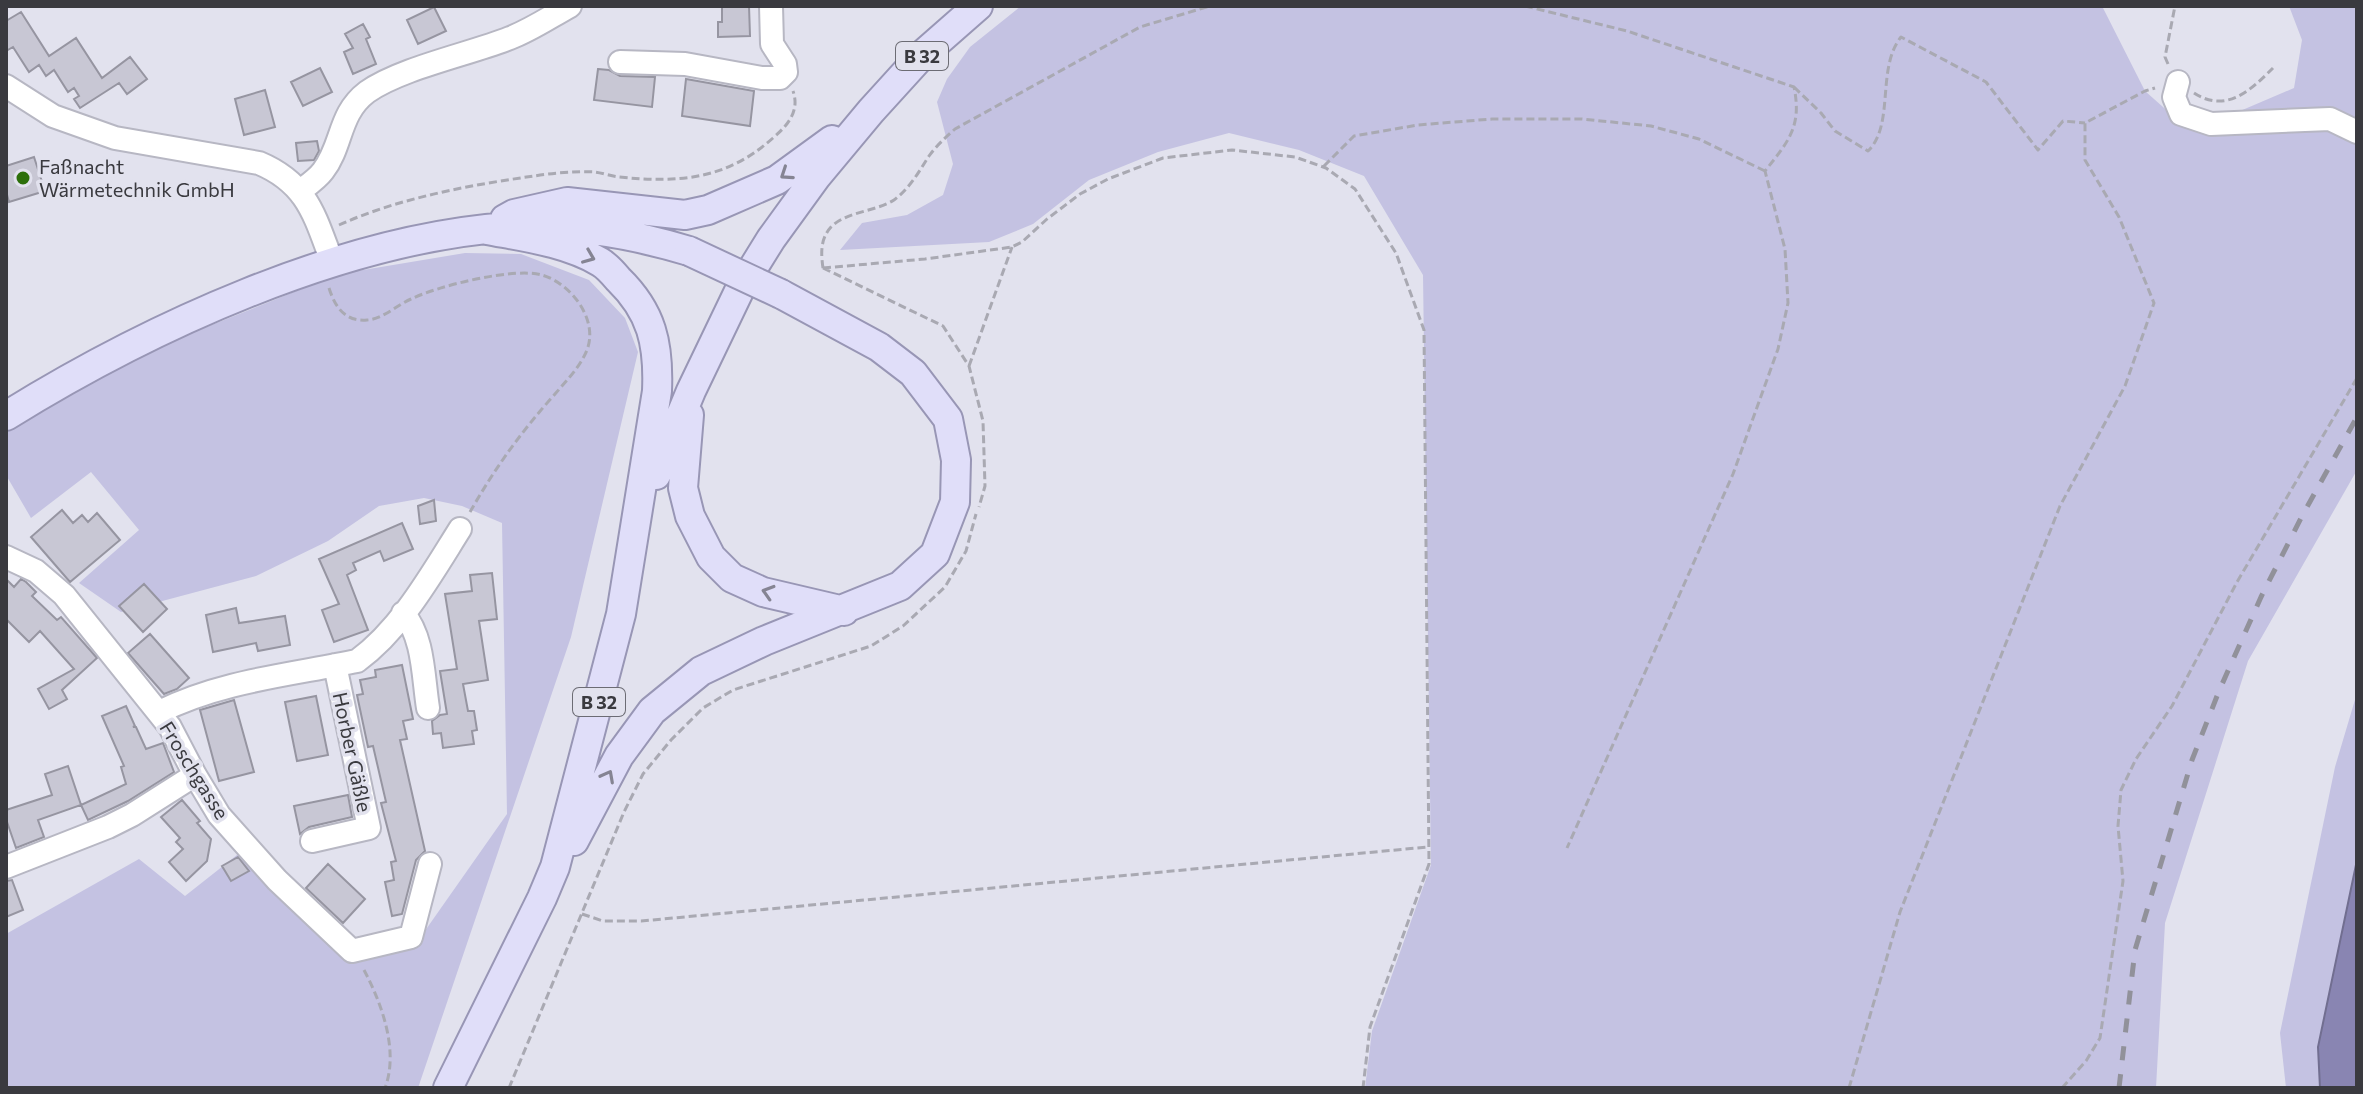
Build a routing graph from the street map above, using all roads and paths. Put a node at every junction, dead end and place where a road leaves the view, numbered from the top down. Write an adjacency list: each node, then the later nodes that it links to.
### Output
1 (570, 6): 17 (street)
2 (771, 6): 7 (street)
3 (978, 6): 12 (main road, B 32)
4 (1210, 6): 19 (path)
5 (1525, 6): 11 (path)
6 (2175, 6): 9 (path)
7 (620, 62)
8 (2273, 68): 9 (path)
9 (2178, 82): 13 (path); 14 (street)
10 (6, 86): 17 (street)
11 (1794, 87): 13 (path); 16 (path)
12 (871, 111): 18 (main road, one-way to 18); 23 (main road, B 32)
13 (2085, 123): 45 (path)
14 (2357, 132)
15 (1326, 168): 16 (path); 19 (path); 35 (path)
16 (1765, 171): 36 (path)
17 (300, 191): 20 (street)
18 (487, 230): 20 (main road); 26 (main road, one-way to 26); 28 (main road, bridge)
19 (1012, 247): 21 (path)
20 (328, 266): 24 (main road); 25 (path)
21 (969, 366)
22 (2357, 378): 46 (path)
23 (691, 391): 26 (main road, B 32); 28 (main road, one-way to 23)
24 (6, 416)
25 (460, 529): 29 (street, Horber Gäßle)
26 (635, 536): 39 (main road, B 32)
27 (6, 557): 32 (street, Froschgasse)
28 (844, 611): 39 (main road, one-way to 28)
29 (403, 613): 30 (street, Horber Gäßle); 31 (street)
30 (335, 665): 32 (street, Horber Gäßle); 34 (street, Horber Gäßle)
31 (428, 708)
32 (159, 712): 33 (street, Froschgasse)
33 (195, 775): 38 (street); 40 (street, Froschgasse)
34 (312, 841)
35 (1428, 847): 43 (path); 44 (path)
36 (1567, 848)
37 (430, 864): 40 (street)
38 (6, 867)
39 (555, 867): 42 (main road, B 32)
40 (352, 951): 41 (path)
41 (385, 1088)
42 (448, 1088)
43 (509, 1088)
44 (1363, 1088)
45 (1849, 1088)
46 (2062, 1088)

